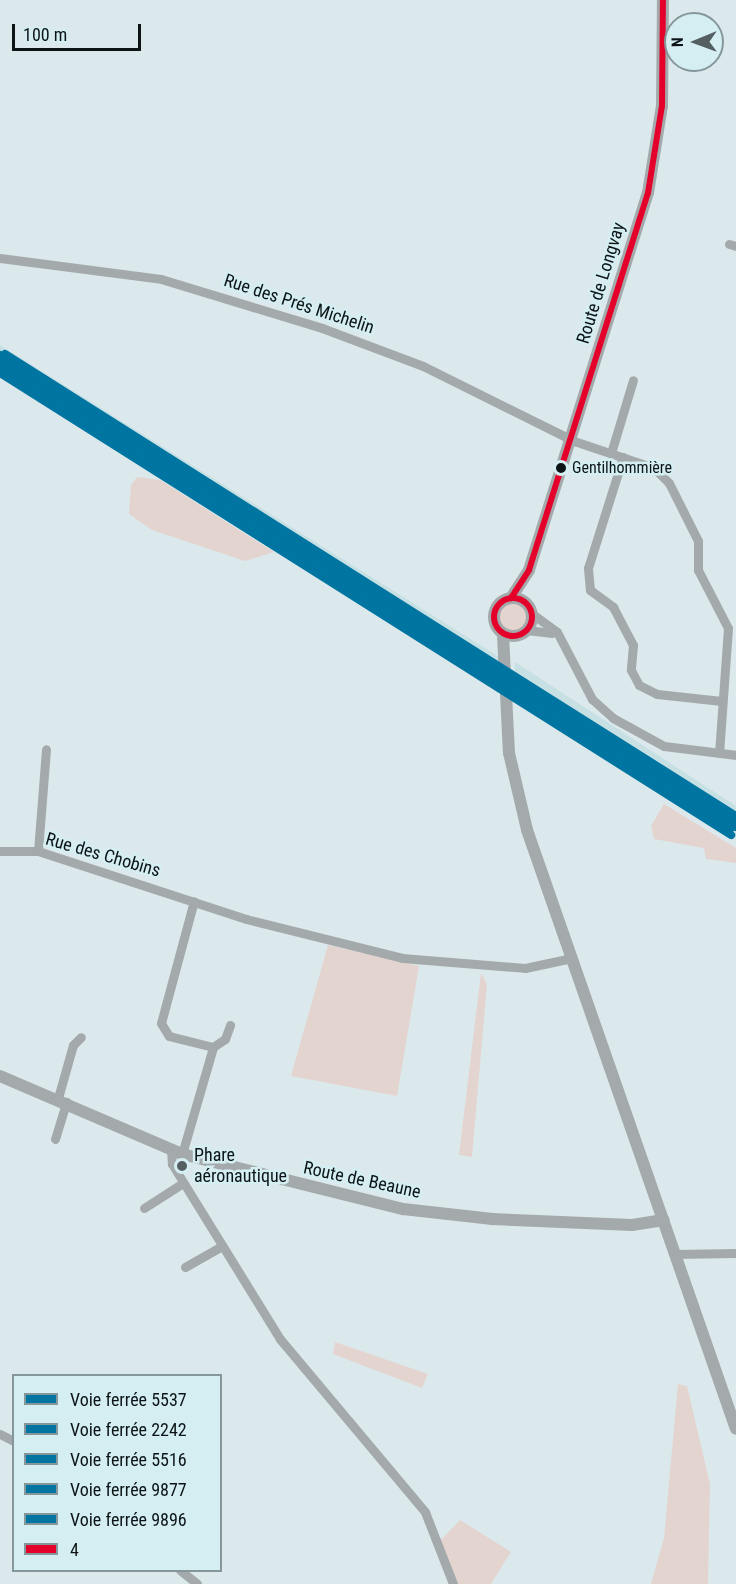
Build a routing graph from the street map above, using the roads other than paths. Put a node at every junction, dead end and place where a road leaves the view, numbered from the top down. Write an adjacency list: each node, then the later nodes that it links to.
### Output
1 (663, 0): 4 (street, Route de Longvay)
2 (0, 258): 4 (street, Rue des Prés Michelin)
3 (633, 380): 5 (street)
4 (571, 439): 5 (street, Rue des Prés Michelin); 7 (street, Route de Longvay)
5 (611, 453): 6 (street, Rue des Prés Michelin)
6 (623, 457): 14 (street, Rue des Prés Michelin); 14 (street)
7 (529, 570): 8 (street, Route de Longvay); 9 (street, Route de Longvay)
8 (511, 598): 9 (street); 11 (street)
9 (530, 609): 10 (street); 12 (street)
10 (525, 632): 11 (street); 12 (street); 13 (street)
11 (503, 634): 13 (street)
12 (559, 637): 16 (street)
13 (508, 662): 21 (street)
14 (722, 701): 16 (street, Rue des Prés Michelin)
15 (46, 749): 19 (street)
16 (719, 753): 17 (street)
17 (736, 755)
18 (0, 851): 19 (street, Rue des Chobins)
19 (38, 851): 20 (street, Rue des Chobins)
20 (194, 901): 21 (street, Rue des Chobins); 24 (street)
21 (572, 958): 31 (street)
22 (230, 1025): 24 (street)
23 (81, 1037): 26 (street)
24 (213, 1047): 28 (street)
25 (0, 1076): 26 (street, Route de Beaune)
26 (62, 1100): 27 (street); 28 (street, Route de Beaune)
27 (55, 1138)
28 (177, 1152): 29 (street); 31 (street, Route de Beaune)
29 (183, 1183): 30 (street); 32 (street)
30 (144, 1208)
31 (664, 1220): 34 (street)
32 (222, 1246): 35 (street); 39 (street)
33 (736, 1253): 34 (street)
34 (675, 1254): 36 (street)
35 (185, 1267)
36 (736, 1429)
37 (182, 1572): 38 (street)
38 (196, 1584)
39 (453, 1584)

